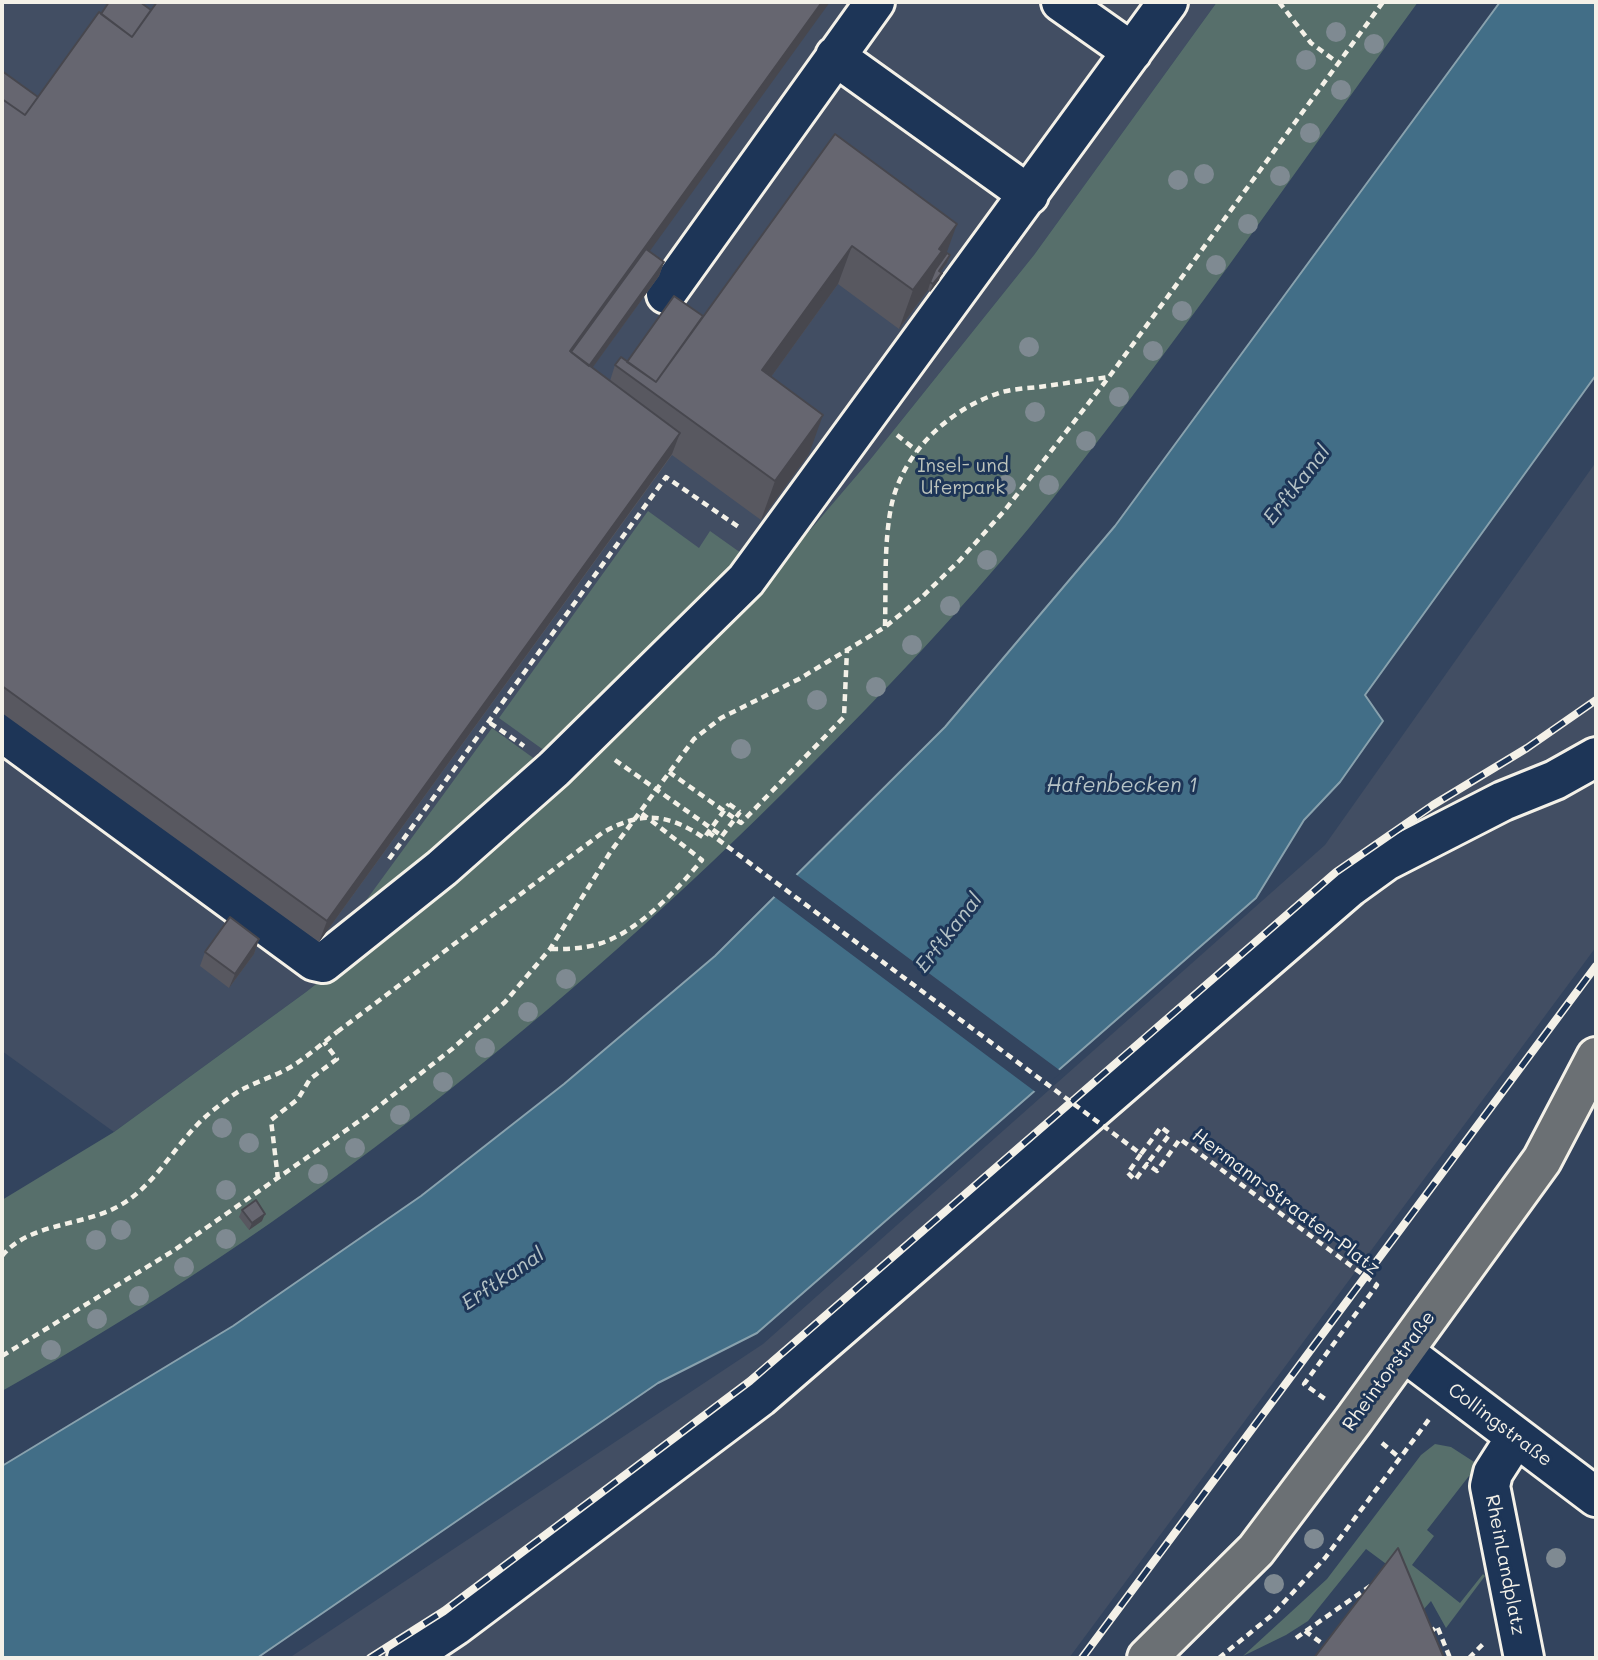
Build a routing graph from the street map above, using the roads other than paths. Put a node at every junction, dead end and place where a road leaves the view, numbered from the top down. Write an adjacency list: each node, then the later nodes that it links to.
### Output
1 (875, 2): 5 (street)
2 (1061, 2): 4 (street)
3 (1168, 2): 4 (street)
4 (1132, 52): 6 (street)
5 (835, 56): 6 (street); 7 (street)
6 (1029, 195): 8 (street)
7 (666, 294)
8 (2, 732)
9 (1596, 757): 14 (street)
10 (1596, 1057): 11 (main road, Rheintorstraße)
11 (1404, 1352): 12 (street, Collingstraße); 15 (main road, Rheintorstraße)
12 (1516, 1437): 13 (street, Collingstraße); 16 (street, RheinLandplatz)
13 (1596, 1497)
14 (407, 1658)
15 (1147, 1658)
16 (1524, 1658)

